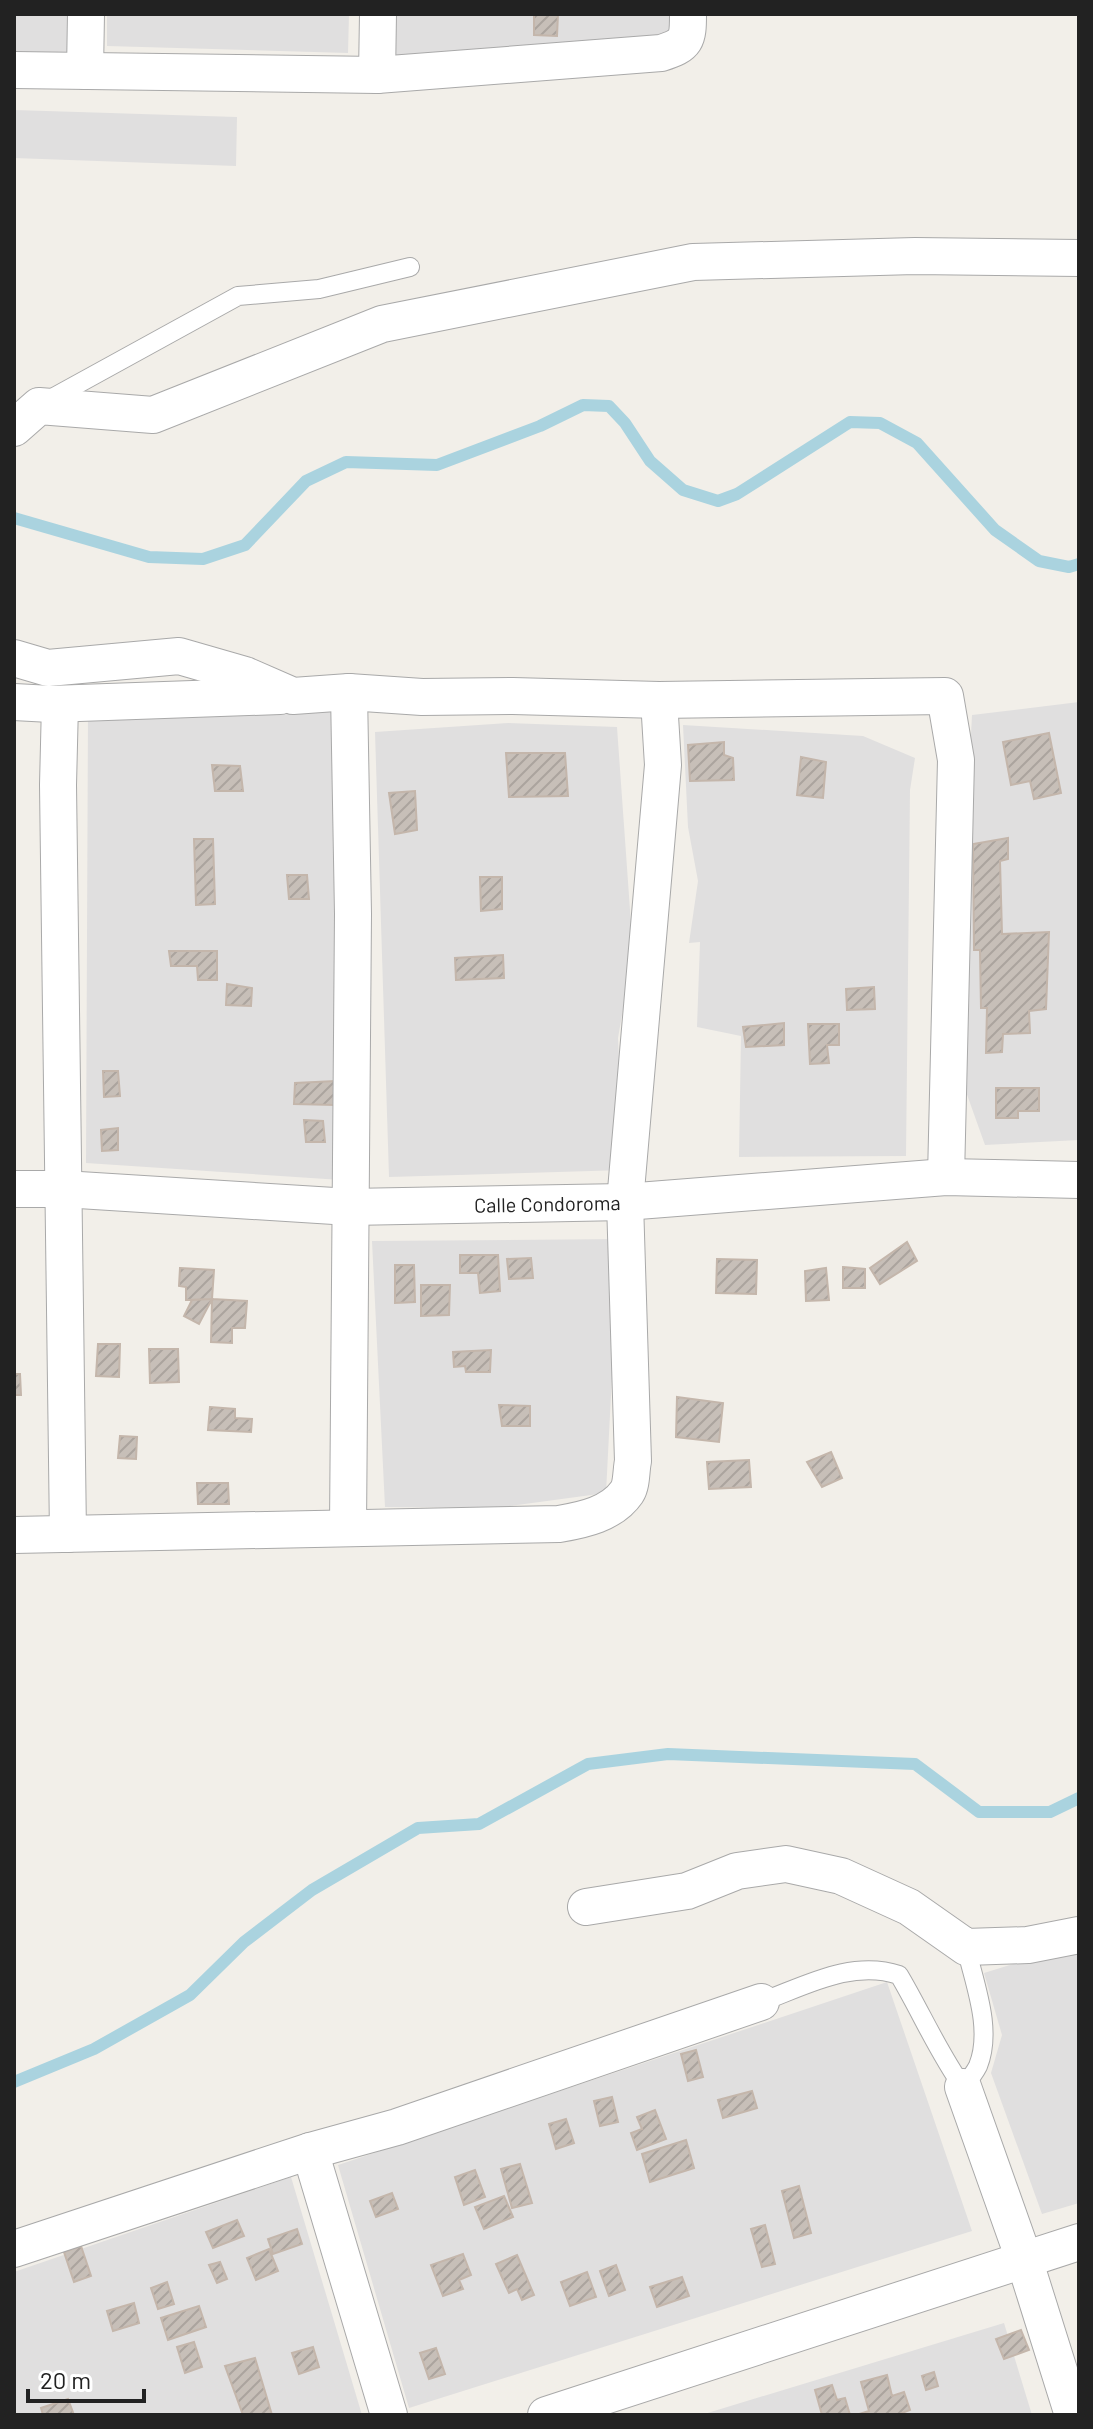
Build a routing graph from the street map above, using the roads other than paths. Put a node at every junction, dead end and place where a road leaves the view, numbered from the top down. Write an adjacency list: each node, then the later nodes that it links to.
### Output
1 (86, 14): 5 (street)
2 (378, 14): 6 (street)
3 (688, 14): 6 (street)
4 (14, 70): 5 (street)
5 (85, 71): 6 (street)
6 (377, 75)
7 (1079, 258): 9 (street)
8 (410, 267): 9 (lane)
9 (27, 417)
10 (14, 658): 12 (street)
11 (349, 692): 12 (street); 13 (street); 21 (street)
12 (293, 696): 15 (street)
13 (659, 700): 16 (street); 20 (street)
14 (14, 702): 15 (street)
15 (60, 704): 19 (street)
16 (946, 1177): 17 (street, Calle Condoroma); 20 (street, Calle Condoroma)
17 (1079, 1180)
18 (14, 1189): 19 (street, Calle Condoroma)
19 (63, 1189): 21 (street, Calle Condoroma); 23 (street)
20 (625, 1202): 21 (street, Calle Condoroma); 22 (street)
21 (350, 1207): 22 (street)
22 (348, 1528): 23 (street)
23 (68, 1534): 24 (street)
24 (14, 1535)
25 (586, 1907): 27 (street)
26 (1079, 1935): 27 (street)
27 (966, 1947): 29 (lane)
28 (761, 2002): 29 (lane); 30 (street)
29 (963, 2087): 33 (street)
30 (310, 2151): 32 (street); 34 (street)
31 (1079, 2242): 33 (street)
32 (14, 2249)
33 (1024, 2259): 35 (street); 36 (street)
34 (389, 2415)
35 (546, 2415)
36 (1073, 2415)

